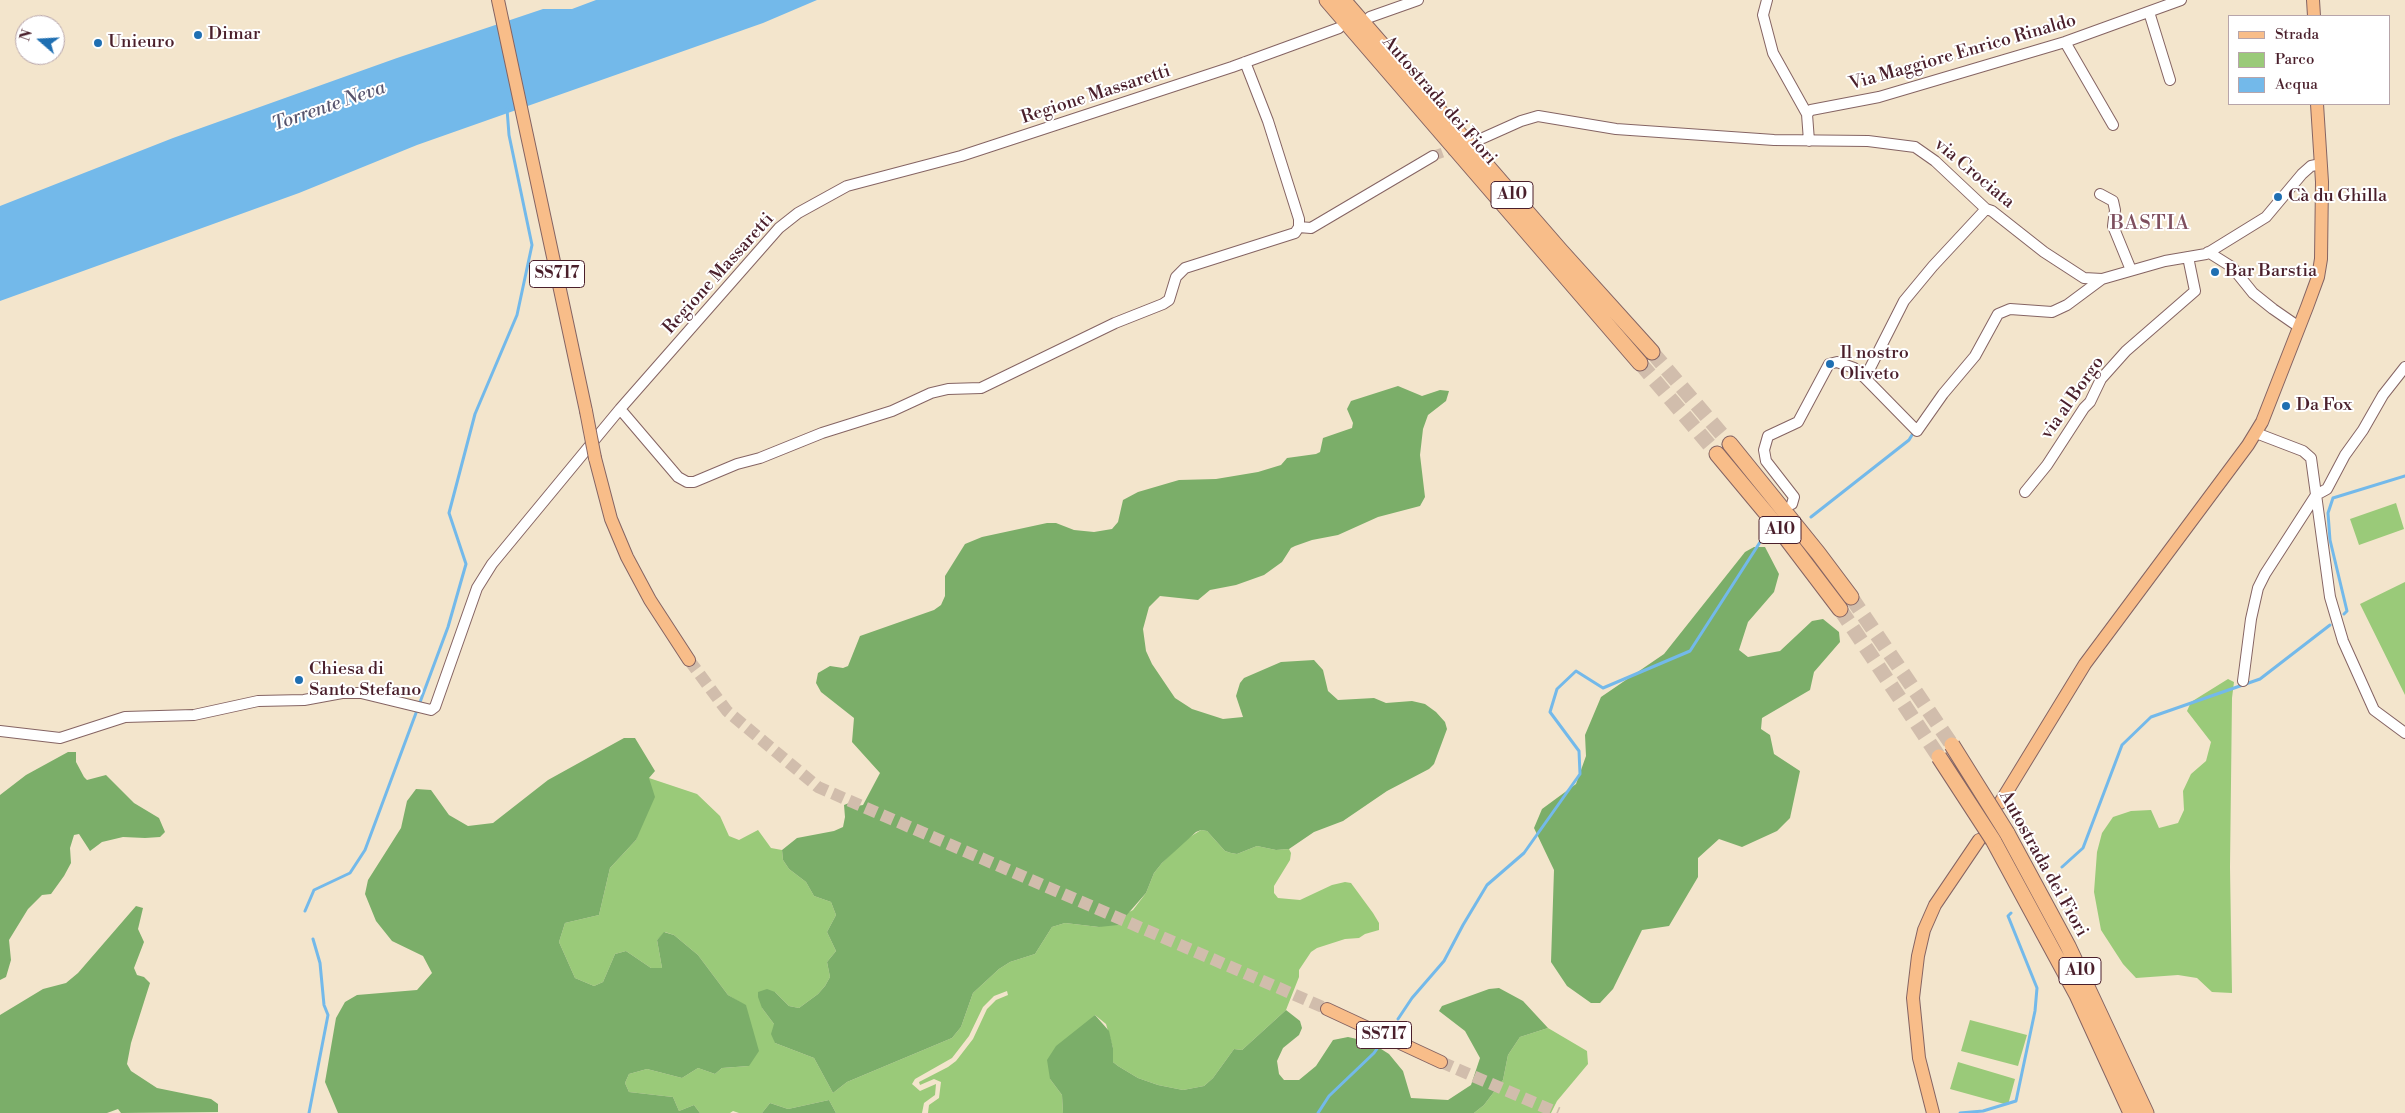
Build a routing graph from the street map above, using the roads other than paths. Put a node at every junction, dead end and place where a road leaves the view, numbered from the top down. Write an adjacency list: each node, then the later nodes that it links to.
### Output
1 (498, 0): 43 (main road, SS717, bridge)
2 (1327, 0): 31 (highway, Autostrada dei Fiori / A10)
3 (1343, 0): 30 (highway, Autostrada dei Fiori / A10)
4 (1418, 0): 10 (street)
5 (1767, 0): 16 (street)
6 (2181, 0): 8 (street, Via Maggiore Enrico Rinaldo)
7 (2313, 0): 9 (main road)
8 (2149, 12): 12 (street, Via Maggiore Enrico Rinaldo); 14 (street)
9 (2314, 15)
10 (1370, 17)
11 (1339, 28): 13 (street, Regione Massaretti)
12 (2065, 42): 16 (street, Via Maggiore Enrico Rinaldo); 17 (street)
13 (1245, 62): 24 (street); 34 (street, Regione Massaretti)
14 (2170, 80)
15 (2317, 105): 21 (main road)
16 (1807, 114): 19 (street)
17 (2113, 125)
18 (1483, 138): 19 (street, via Crociata)
19 (1809, 141): 23 (street, via Crociata)
20 (1433, 156): 24 (street)
21 (2321, 164): 25 (street); 29 (main road)
22 (2100, 194): 27 (street)
23 (1986, 209): 28 (street, via Crociata); 33 (street)
24 (1299, 227): 34 (street)
25 (2208, 252): 26 (street); 29 (street)
26 (2188, 257): 27 (street); 38 (street, via al Borgo)
27 (2131, 270): 28 (street)
28 (2102, 279): 33 (street)
29 (2299, 327): 35 (main road)
30 (1652, 352)
31 (1640, 363)
32 (2405, 367): 39 (street)
33 (1865, 378): 40 (street)
34 (620, 409): 45 (street, Regione Massaretti)
35 (2256, 433): 39 (street); 49 (main road)
36 (1730, 444): 41 (highway, A10)
37 (1717, 454): 42 (highway, A10)
38 (2025, 492)
39 (2316, 495): 44 (street); 46 (street)
40 (1792, 504)
41 (1851, 598)
42 (1840, 609)
43 (689, 660)
44 (2244, 681)
45 (0, 731)
46 (2405, 733)
47 (1952, 745): 55 (highway, Autostrada dei Fiori / A10, bridge)
48 (1939, 757): 50 (highway, Autostrada dei Fiori / A10, bridge)
49 (2000, 804)
50 (1986, 840): 53 (main road); 54 (highway, Autostrada dei Fiori / A10)
51 (1327, 1009): 52 (main road, SS717)
52 (1441, 1062)
53 (1933, 1113)
54 (2131, 1113)
55 (2146, 1113)

